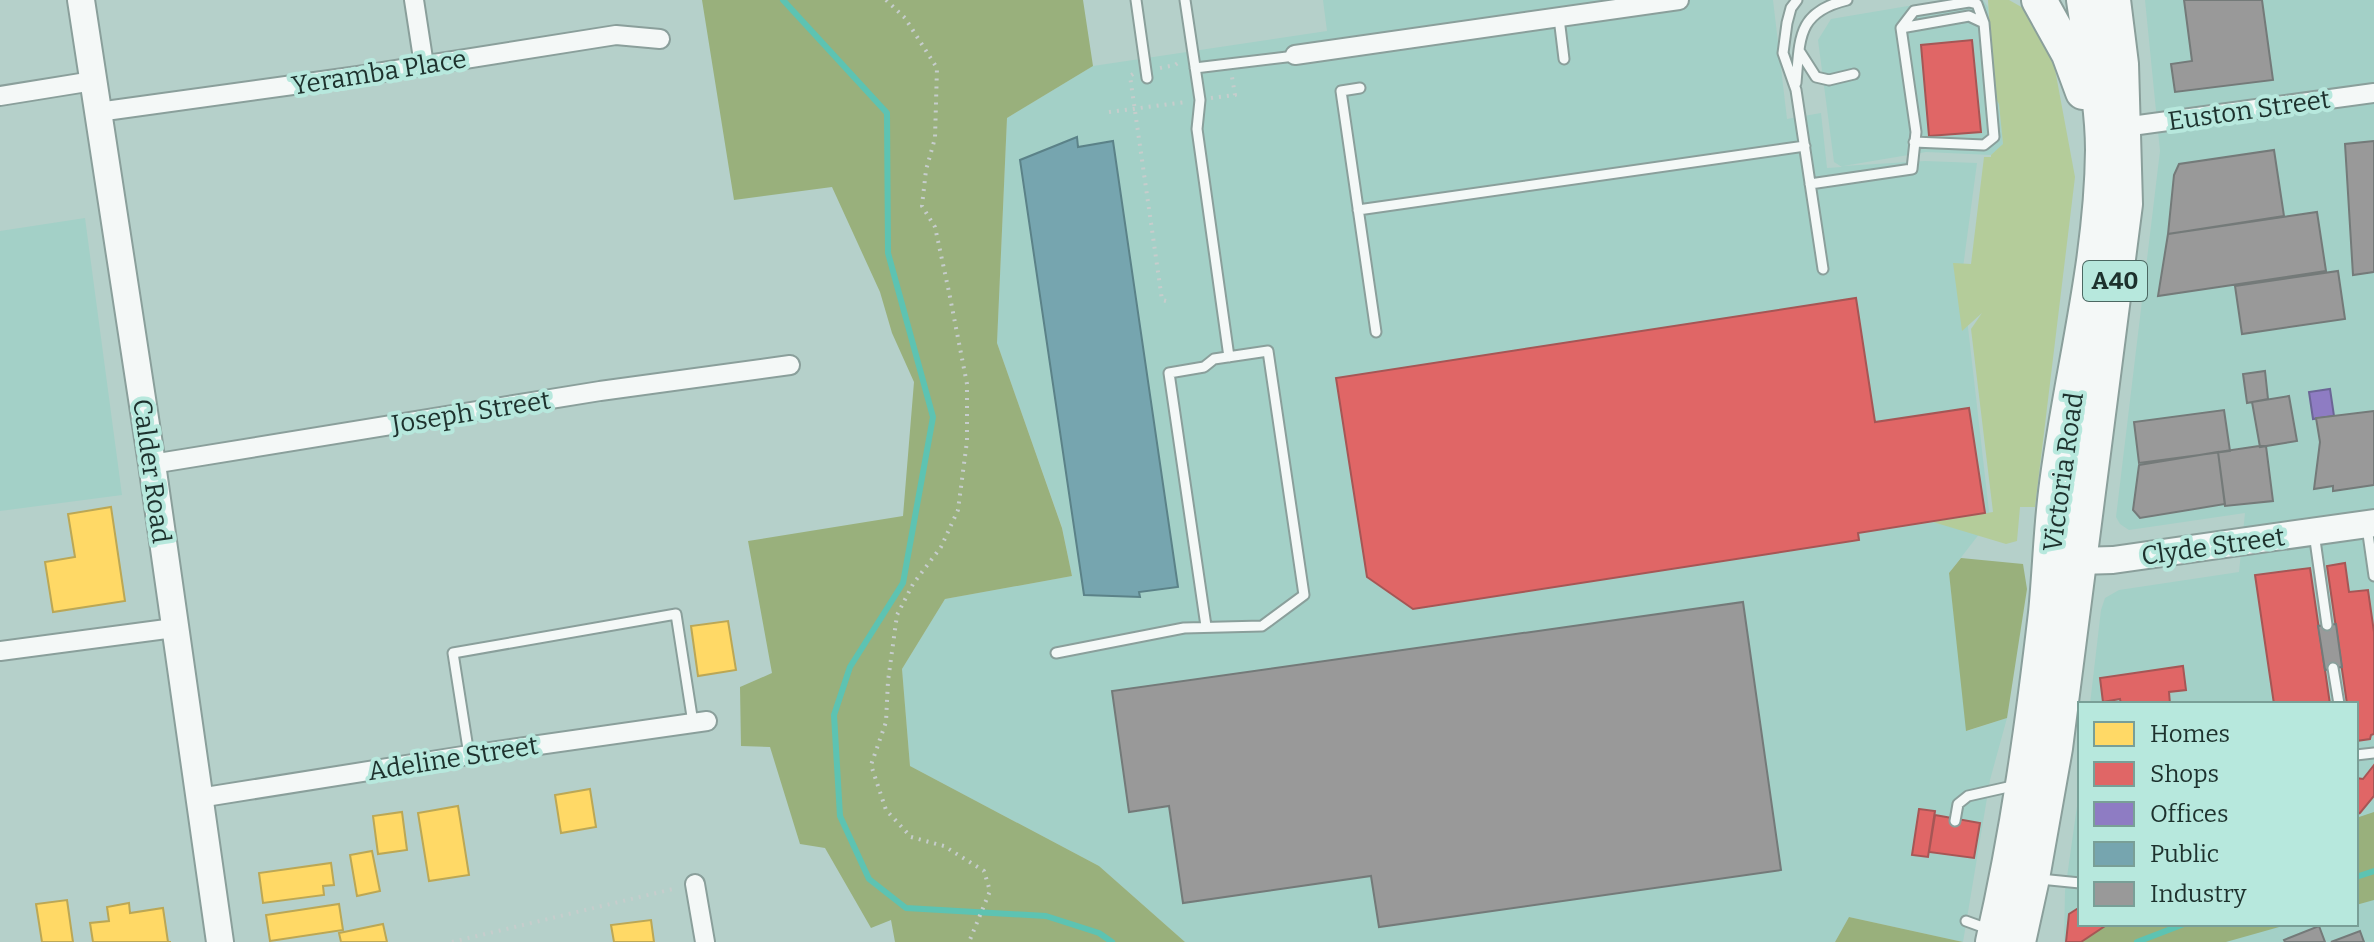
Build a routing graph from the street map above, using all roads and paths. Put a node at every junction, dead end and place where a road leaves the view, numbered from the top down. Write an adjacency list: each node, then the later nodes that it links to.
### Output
1 (81, 0): 23 (street, Calder Road)
2 (414, 0): 20 (street)
3 (886, 0): 63 (path)
4 (1136, 0): 21 (lane)
5 (1185, 0): 19 (lane)
6 (1679, 0): 12 (street)
7 (1797, 0): 25 (lane)
8 (1847, 0): 16 (lane)
9 (2039, 0): 29 (highway)
10 (2084, 0): 29 (highway, Victoria Road / A40)
11 (2113, 0): 29 (highway, Victoria Road / A40)
12 (1559, 18): 17 (street); 18 (lane)
13 (1984, 23): 14 (lane); 14 (lane); 30 (lane)
14 (1901, 28): 30 (lane)
15 (660, 39): 20 (street, Yeramba Place)
16 (1799, 48): 22 (lane); 25 (lane)
17 (1295, 55): 19 (lane)
18 (1564, 59)
19 (1194, 64): 21 (path); 37 (lane)
20 (424, 65): 28 (street, Yeramba Place)
21 (1146, 74): 35 (path)
22 (1854, 74)
23 (93, 81): 27 (street); 28 (street, Calder Road)
24 (1360, 88): 33 (lane)
25 (1796, 90): 31 (lane)
26 (2374, 93): 29 (street, Euston Street)
27 (0, 96)
28 (98, 112): 39 (street, Calder Road)
29 (2113, 136): 42 (highway, Victoria Road / A40)
30 (1914, 142): 32 (lane)
31 (1805, 146): 32 (lane); 33 (lane)
32 (1810, 184): 34 (lane)
33 (1358, 210): 36 (lane)
34 (1823, 269)
35 (1166, 301)
36 (1376, 332)
37 (1229, 357): 45 (lane); 45 (lane)
38 (790, 365): 39 (street, Joseph Street)
39 (152, 464): 46 (street, Calder Road)
40 (2370, 523): 41 (street, Clyde Street); 43 (lane)
41 (2314, 531): 42 (street, Clyde Street); 44 (lane)
42 (2065, 560): 53 (highway, Victoria Road / A40); 56 (highway, Victoria Road / A40)
43 (2374, 576)
44 (2327, 625)
45 (1206, 626): 48 (lane)
46 (174, 628): 47 (street); 54 (street, Calder Road)
47 (0, 651)
48 (1056, 653)
49 (2333, 668): 50 (lane)
50 (2339, 702)
51 (700, 722): 52 (street, Adeline Street); 52 (lane)
52 (469, 755): 54 (street, Adeline Street)
53 (2025, 784): 55 (lane); 59 (highway, Victoria Road / A40)
54 (199, 798): 60 (street, Calder Road)
55 (1955, 821)
56 (2032, 878): 57 (lane); 59 (highway, Victoria Road / A40); 64 (highway)
57 (2078, 883)
58 (695, 884): 61 (path); 62 (street)
59 (1993, 934)
60 (220, 942)
61 (452, 942)
62 (705, 942)
63 (969, 942)
64 (2030, 942)

